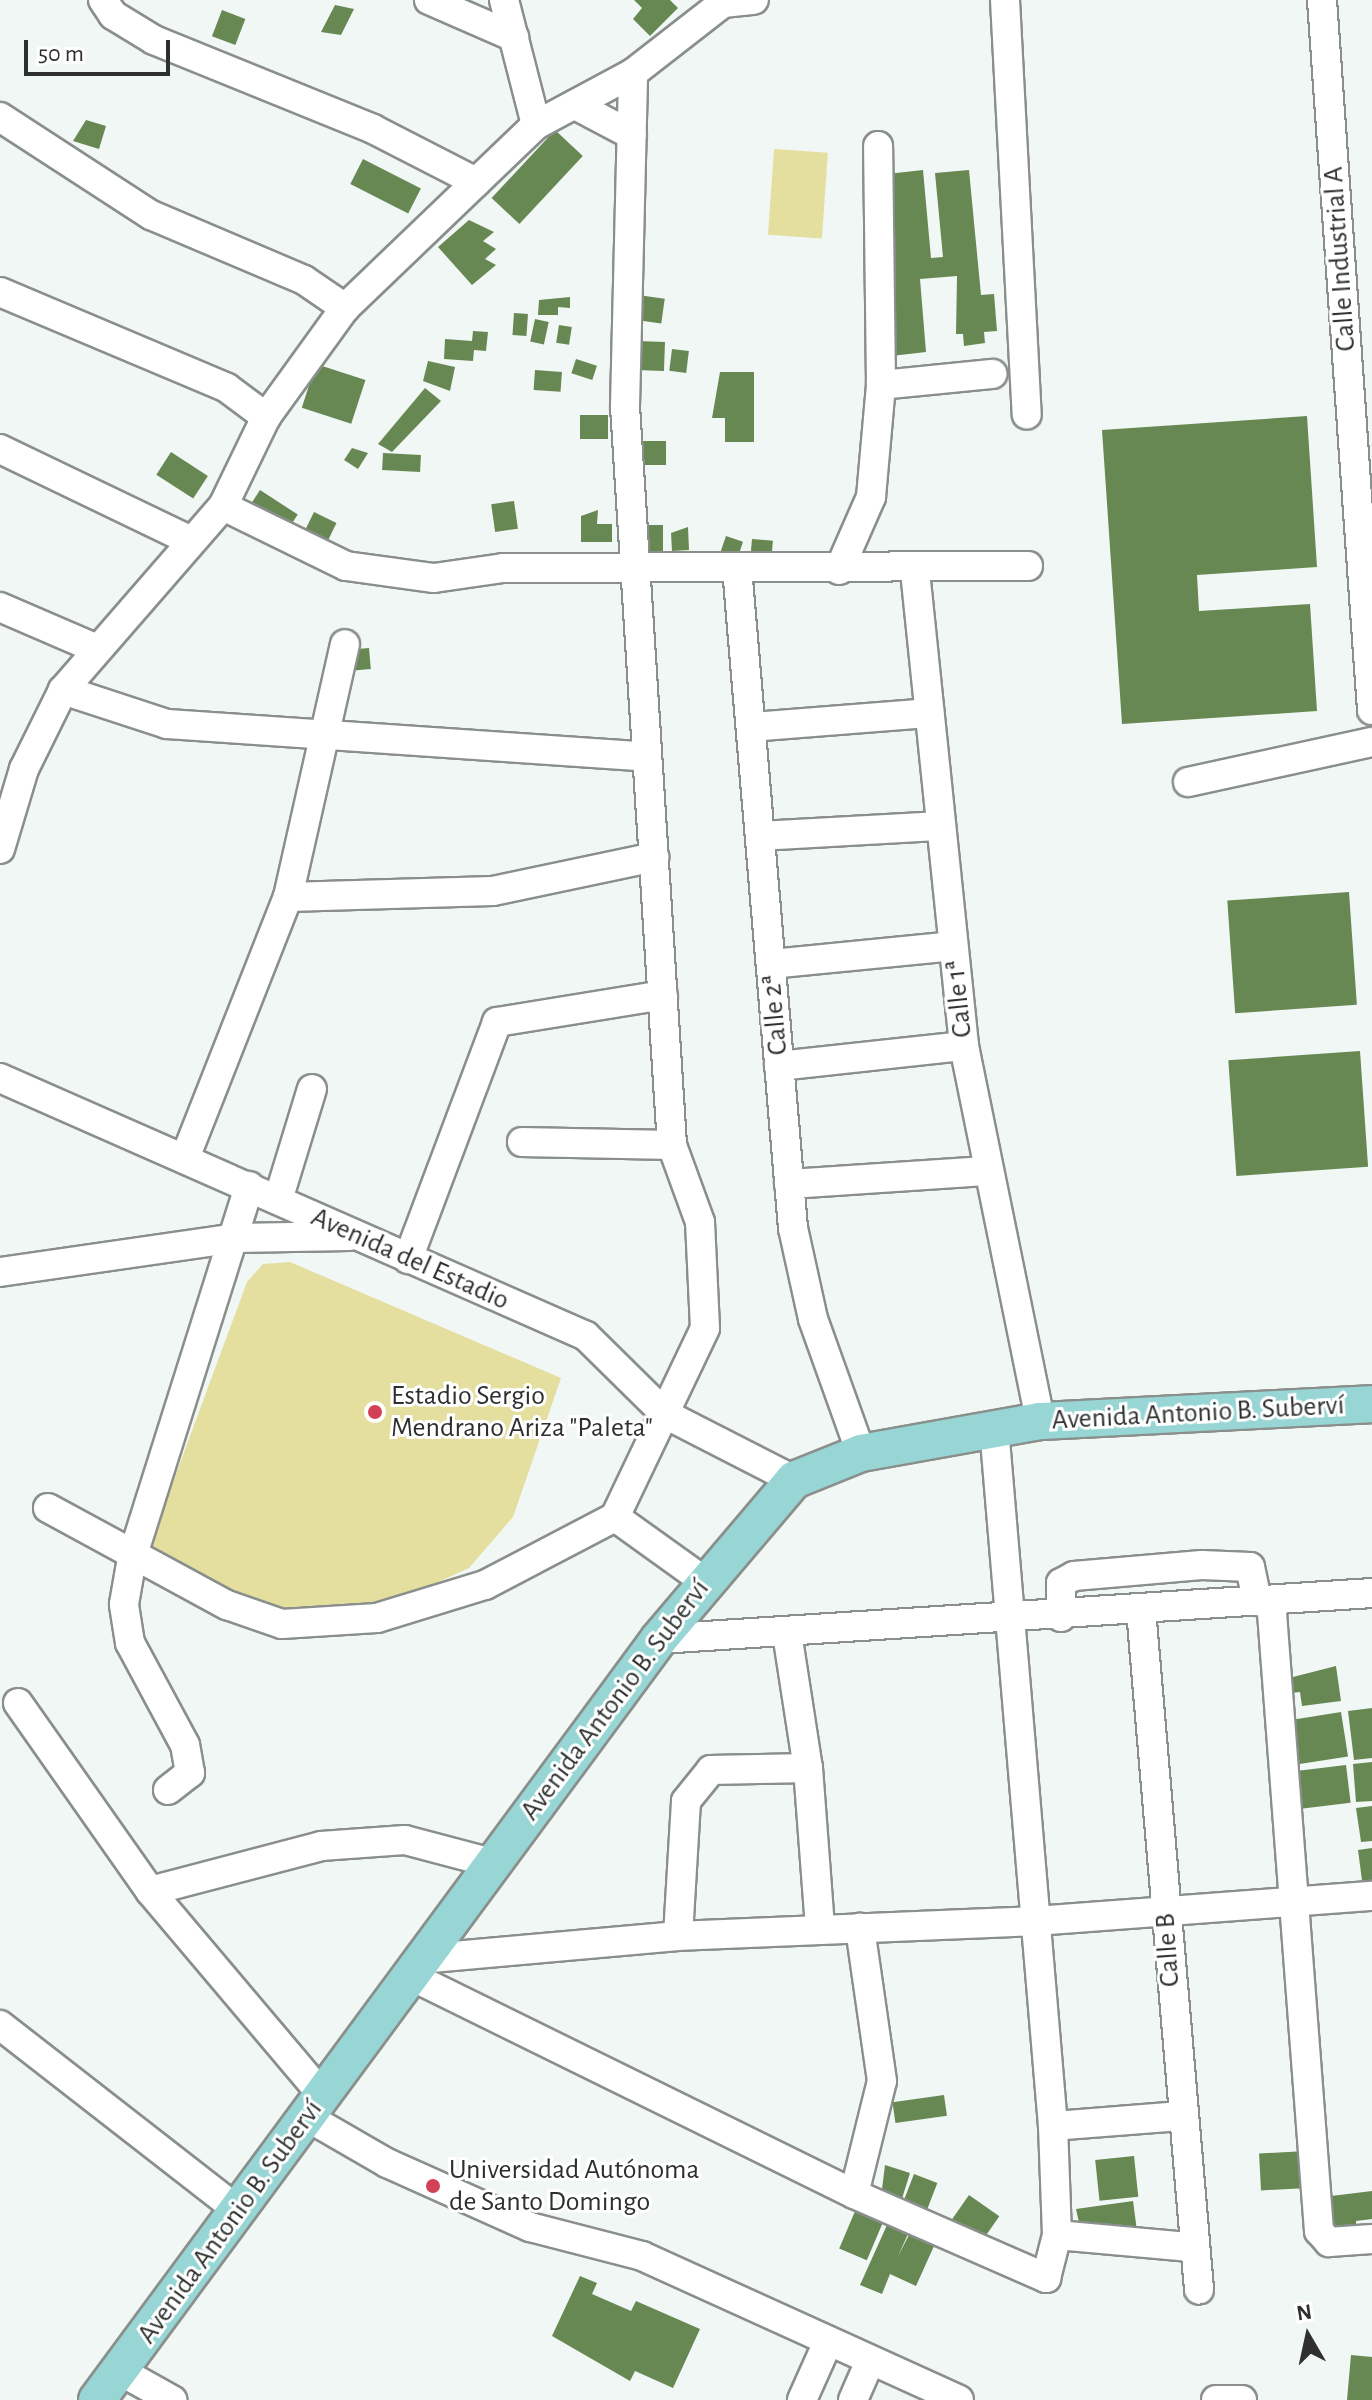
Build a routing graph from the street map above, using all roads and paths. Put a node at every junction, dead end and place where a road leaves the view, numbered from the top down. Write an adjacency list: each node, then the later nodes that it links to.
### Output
1 (103, 0): 15 (street)
2 (429, 0): 8 (street)
3 (504, 0): 8 (street)
4 (754, 0): 7 (street)
5 (1005, 0): 20 (street)
6 (1322, 0): 34 (street, Calle Industrial A)
7 (721, 2): 9 (street)
8 (514, 37): 12 (street)
9 (633, 73): 10 (street); 13 (street)
10 (575, 105): 12 (street); 13 (street)
11 (0, 117): 17 (street)
12 (536, 125): 15 (street)
13 (632, 135): 27 (street)
14 (878, 146): 19 (street)
15 (476, 182): 17 (street)
16 (0, 292): 21 (street)
17 (345, 308): 21 (street)
18 (992, 374): 19 (street)
19 (881, 385): 28 (street)
20 (1027, 414)
21 (266, 417): 23 (street)
22 (0, 449): 24 (street)
23 (223, 506): 24 (street); 27 (street)
24 (191, 541): 32 (street)
25 (1028, 566): 29 (street)
26 (737, 568): 27 (street); 28 (street); 36 (street, Calle 2ª)
27 (640, 570): 39 (street)
28 (839, 570): 29 (street)
29 (915, 571): 35 (street, Calle 1ª)
30 (0, 607): 32 (street)
31 (345, 644): 37 (street)
32 (97, 649): 33 (street)
33 (63, 690): 37 (street); 40 (street)
34 (1372, 710)
35 (929, 713): 36 (street); 42 (street, Calle 1ª)
36 (751, 727): 43 (street, Calle 2ª)
37 (324, 737): 39 (street); 46 (street)
38 (1372, 742): 41 (street)
39 (645, 757): 45 (street)
40 (12, 764): 44 (street)
41 (1188, 782)
42 (941, 826): 43 (street); 47 (street, Calle 1ª)
43 (760, 836): 48 (street, Calle 2ª)
44 (0, 849)
45 (654, 857): 46 (street); 49 (street)
46 (288, 897): 56 (street)
47 (953, 946): 48 (street); 50 (street, Calle 1ª)
48 (771, 964): 51 (street, Calle 2ª)
49 (663, 995): 55 (street); 63 (street)
50 (964, 1046): 51 (street); 57 (street, Calle 1ª)
51 (779, 1066): 58 (street, Calle 2ª)
52 (0, 1078): 56 (street, Avenida del Estadio)
53 (312, 1089): 60 (street)
54 (522, 1142): 55 (street)
55 (672, 1145): 66 (street)
56 (185, 1158): 59 (street, Avenida del Estadio)
57 (987, 1171): 58 (street); 67 (street, Calle 1ª)
58 (789, 1184): 69 (street, Calle 2ª)
59 (249, 1186): 60 (street, Avenida del Estadio); 62 (street)
60 (278, 1200): 61 (street, Avenida del Estadio)
61 (354, 1236): 62 (street); 63 (street, Avenida del Estadio)
62 (236, 1238): 64 (street); 73 (street)
63 (408, 1259): 66 (street, Avenida del Estadio)
64 (0, 1272)
65 (1372, 1404): 67 (main road, Avenida Antonio B. Suberví)
66 (665, 1414): 70 (street, Avenida del Estadio); 72 (street)
67 (1040, 1421): 68 (main road, Avenida Antonio B. Suberví)
68 (994, 1428): 69 (main road, Avenida Antonio B. Suberví); 79 (street)
69 (861, 1453): 70 (main road, Avenida Antonio B. Suberví)
70 (794, 1480): 74 (main road, Avenida Antonio B. Suberví)
71 (48, 1508): 73 (street)
72 (615, 1517): 73 (street); 74 (street)
73 (132, 1558): 84 (street)
74 (704, 1581): 81 (main road, Avenida Antonio B. Suberví)
75 (1372, 1593): 76 (street)
76 (1264, 1600): 77 (street); 78 (street); 88 (street)
77 (1141, 1610): 78 (street); 89 (street, Calle B)
78 (1061, 1617): 79 (street)
79 (1011, 1622): 80 (street); 90 (street)
80 (787, 1633): 81 (street); 83 (street)
81 (659, 1639): 85 (main road, Avenida Antonio B. Suberví)
82 (18, 1703): 86 (street)
83 (808, 1768): 91 (street); 93 (street)
84 (168, 1790)
85 (492, 1863): 86 (street); 94 (main road, Avenida Antonio B. Suberví)
86 (150, 1891): 96 (street)
87 (1372, 1896): 88 (street)
88 (1299, 1903): 89 (street); 102 (street)
89 (1165, 1911): 90 (street); 97 (street, Calle B)
90 (1036, 1921): 92 (street); 98 (street)
91 (820, 1927): 92 (street); 93 (street)
92 (860, 1928): 99 (street)
93 (678, 1936): 94 (street)
94 (414, 1967): 96 (main road, Avenida Antonio B. Suberví); 99 (street)
95 (0, 2025): 100 (street)
96 (316, 2107): 100 (main road, Avenida Antonio B. Suberví); 105 (street)
97 (1180, 2116): 98 (street); 103 (street, Calle B)
98 (1053, 2126): 101 (street)
99 (854, 2194): 101 (street)
100 (239, 2211): 107 (main road, Avenida Antonio B. Suberví)
101 (1057, 2235): 103 (street)
102 (1372, 2239)
103 (1190, 2247): 104 (street, Calle B)
104 (1199, 2290)
105 (828, 2342): 106 (street); 110 (street)
106 (870, 2361): 111 (street); 112 (street)
107 (120, 2371): 108 (main road, Avenida Antonio B. Suberví); 109 (street)
108 (97, 2400)
109 (172, 2400)
110 (802, 2400)
111 (853, 2400)
112 (959, 2400)
113 (1216, 2400): 114 (street)
114 (1242, 2400)

